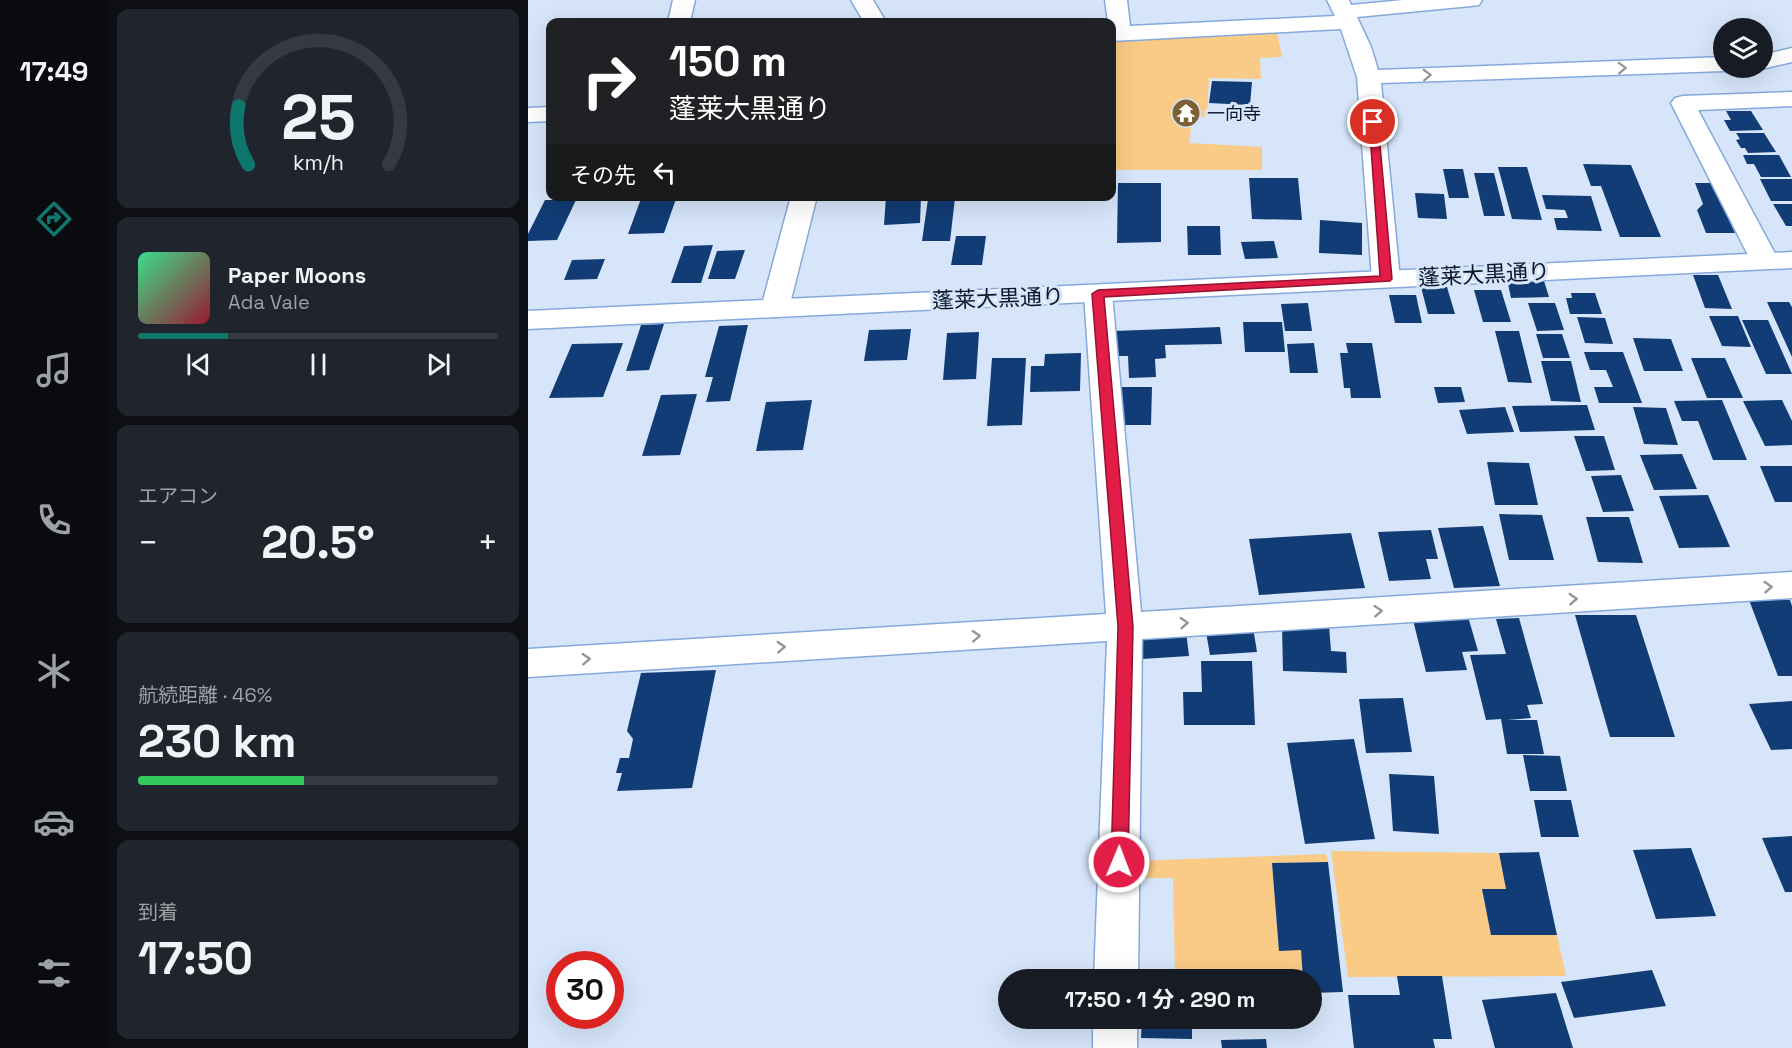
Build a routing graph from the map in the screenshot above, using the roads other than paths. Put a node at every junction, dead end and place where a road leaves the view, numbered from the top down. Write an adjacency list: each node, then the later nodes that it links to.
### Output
1 (684, 0): 6 (street)
2 (862, 0): 7 (street)
3 (1116, 0): 8 (street)
4 (1471, 0): 5 (street)
5 (1344, 11): 8 (street); 12 (street)
6 (680, 18)
7 (872, 18)
8 (1116, 34)
9 (1792, 55): 10 (street)
10 (1773, 59)
11 (1713, 64): 12 (street, one-way to 11)
12 (1369, 77): 19 (street)
13 (1792, 99): 18 (street)
14 (546, 114): 15 (street)
15 (528, 115)
16 (803, 201): 21 (street)
17 (1792, 260): 18 (street, 蓬莱大黒通り)
18 (1765, 261): 19 (street, 蓬莱大黒通り)
19 (1386, 279): 20 (street, 蓬莱大黒通り)
20 (1098, 294): 21 (street, 蓬莱大黒通り); 24 (street)
21 (775, 308): 22 (street, 蓬莱大黒通り)
22 (528, 320)
23 (1792, 585): 24 (street, one-way to 23)
24 (1125, 627): 25 (street, one-way to 24); 26 (street)
25 (528, 663)
26 (1116, 969)
27 (1115, 1029): 28 (street)
28 (1115, 1048)

